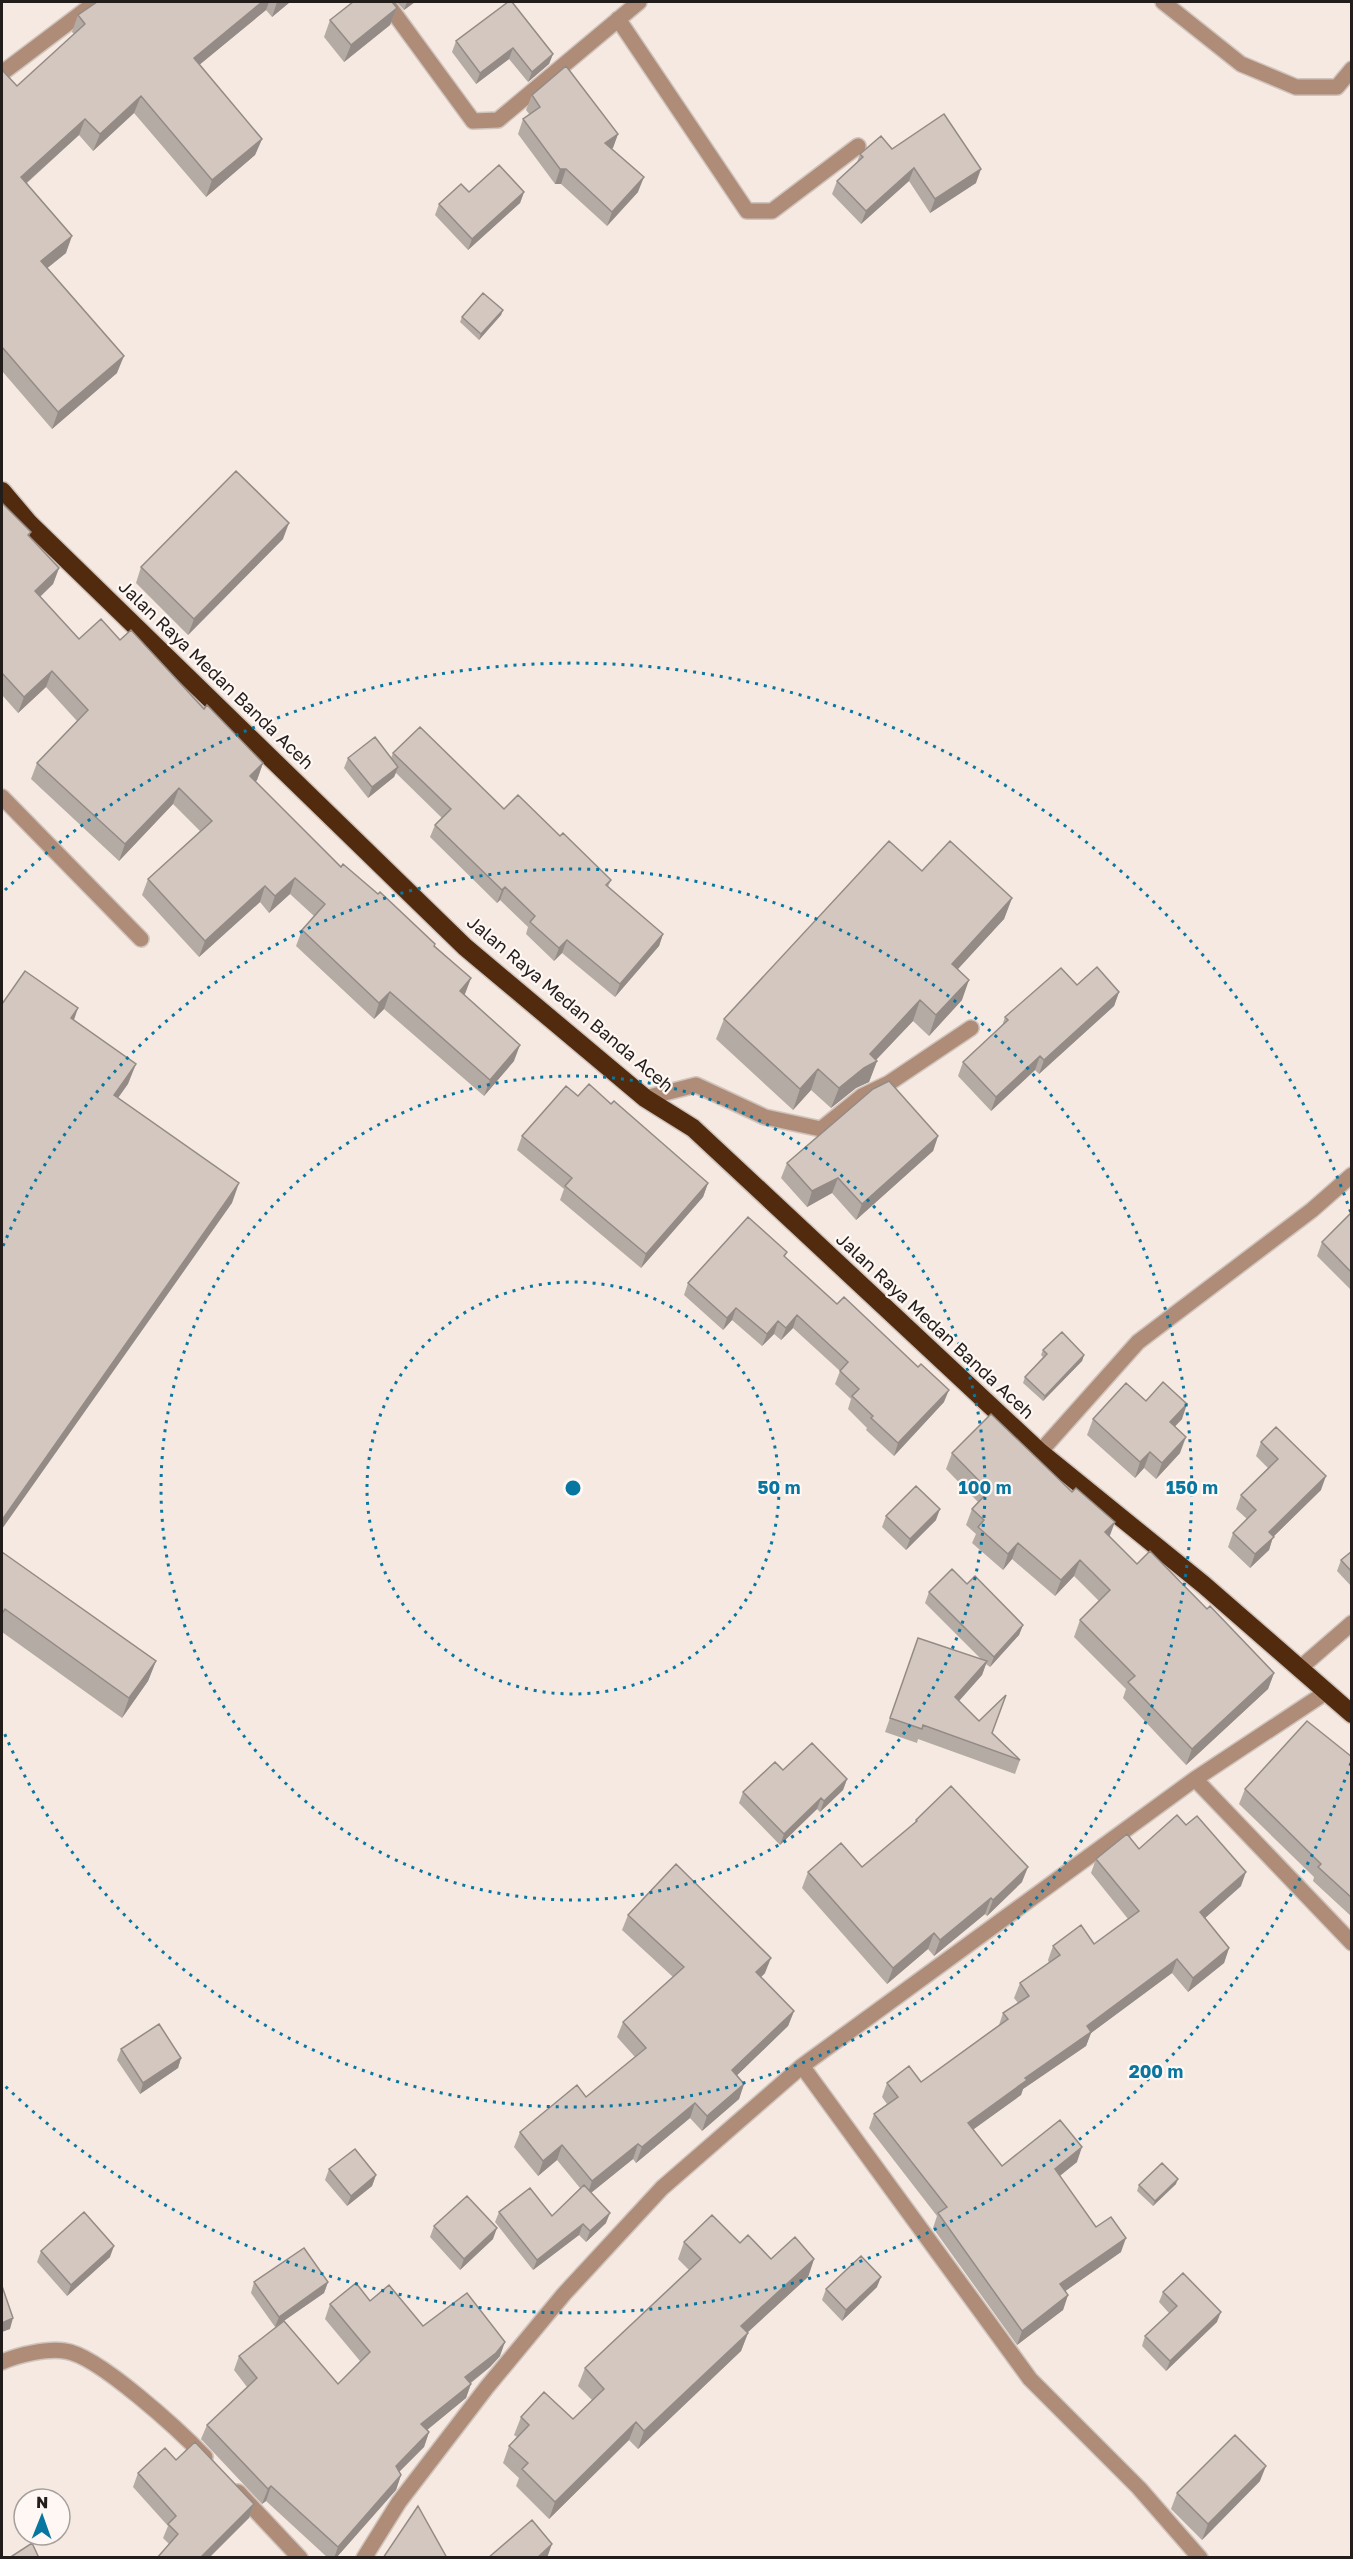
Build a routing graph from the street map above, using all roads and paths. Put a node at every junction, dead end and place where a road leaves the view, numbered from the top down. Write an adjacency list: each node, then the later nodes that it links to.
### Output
1 (96, 2): 7 (street)
2 (387, 2): 5 (street)
3 (639, 2): 5 (street)
4 (1163, 2): 6 (street)
5 (618, 20): 8 (street)
6 (1352, 69)
7 (2, 73)
8 (858, 146)
9 (2, 491): 13 (highway, Jalan Raya Medan Banda Aceh)
10 (2, 797): 11 (street)
11 (141, 939)
12 (971, 1028): 13 (street)
13 (645, 1098): 15 (highway, Jalan Raya Medan Banda Aceh)
14 (1352, 1175): 15 (street)
15 (1040, 1452): 17 (highway, Jalan Raya Medan Banda Aceh)
16 (1352, 1623): 17 (street)
17 (1299, 1669): 18 (highway, Jalan Raya Medan Banda Aceh)
18 (1325, 1693): 19 (highway, Jalan Raya Medan Banda Aceh); 20 (street)
19 (1352, 1714)
20 (1195, 1779): 21 (street); 22 (street)
21 (1352, 1943)
22 (802, 2066): 27 (street); 28 (street)
23 (2, 2362): 24 (street)
24 (215, 2468)
25 (231, 2484): 26 (street)
26 (300, 2558)
27 (364, 2558)
28 (1200, 2558)

